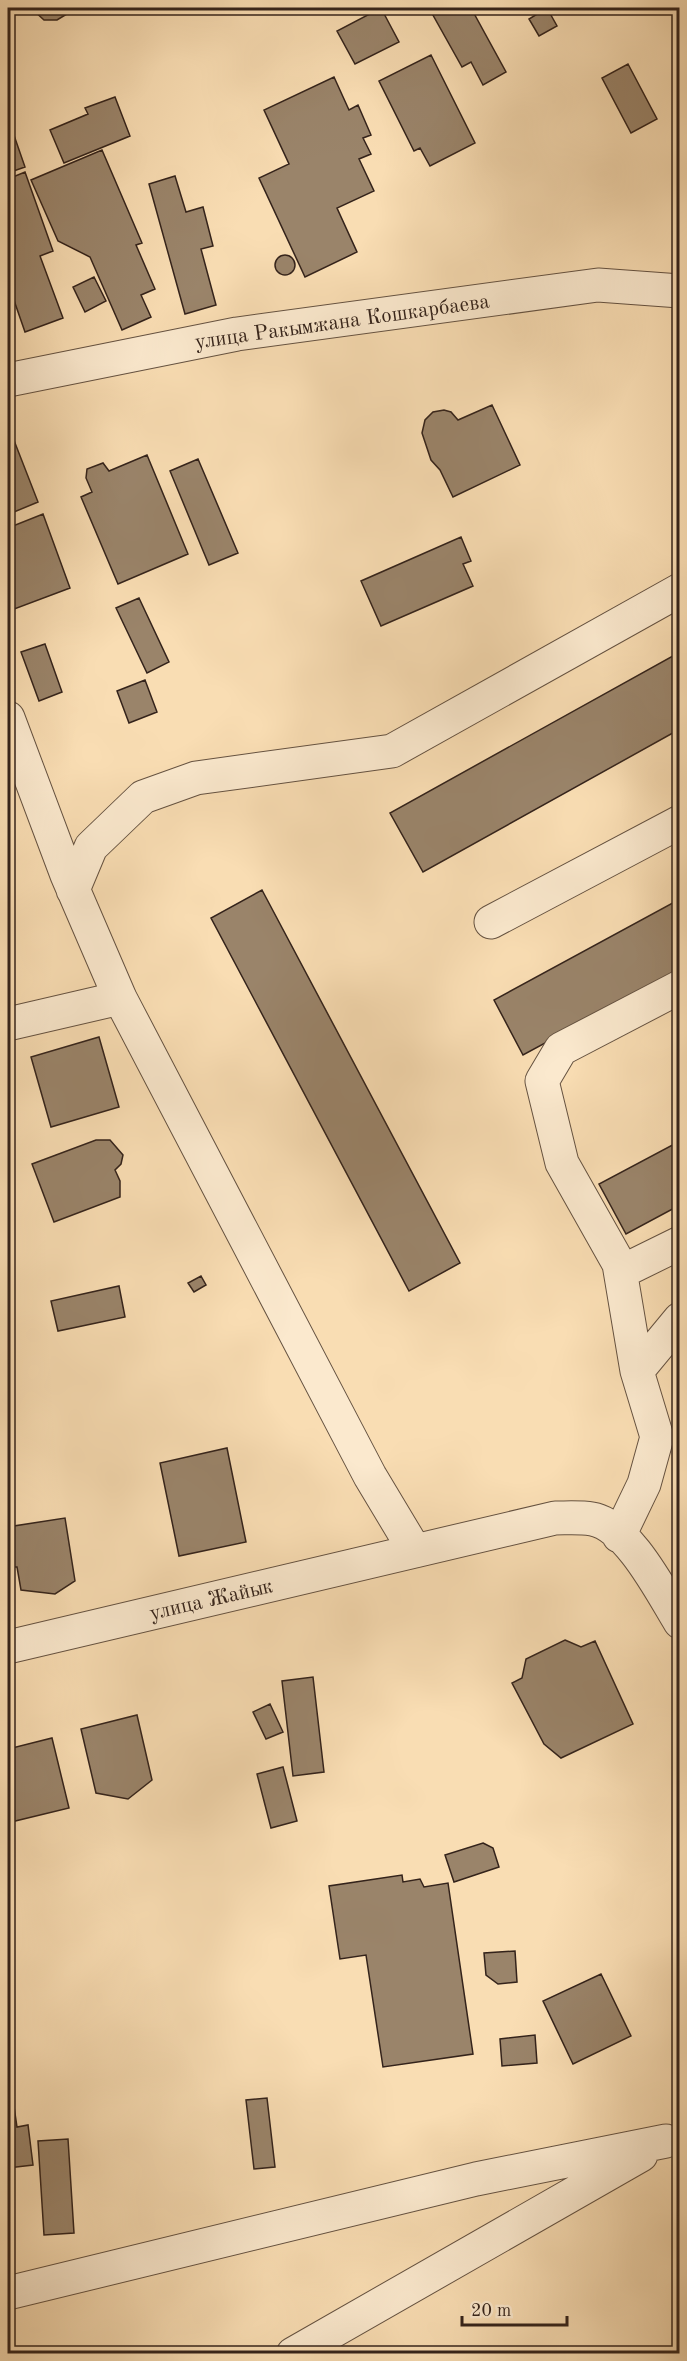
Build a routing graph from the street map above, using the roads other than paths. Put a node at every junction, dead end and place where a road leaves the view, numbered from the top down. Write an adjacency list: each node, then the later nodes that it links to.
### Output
1 (680, 291): 2 (street, улица Ракымжана Кошкарбаева)
2 (8, 380)
3 (680, 590): 6 (street)
4 (8, 718): 6 (street)
5 (680, 822): 7 (street)
6 (74, 890): 9 (street)
7 (490, 922)
8 (680, 987): 12 (street)
9 (120, 998): 10 (street); 16 (street)
10 (8, 1024)
11 (680, 1243): 12 (street)
12 (621, 1272): 14 (street)
13 (680, 1318): 14 (street)
14 (637, 1371): 15 (street)
15 (619, 1536): 16 (street, улица Жайык); 17 (street, улица Жайык)
16 (415, 1551): 18 (street, улица Жайык)
17 (680, 1622)
18 (8, 1647)
19 (673, 2137): 20 (street); 21 (street)
20 (8, 2293)
21 (293, 2354)

